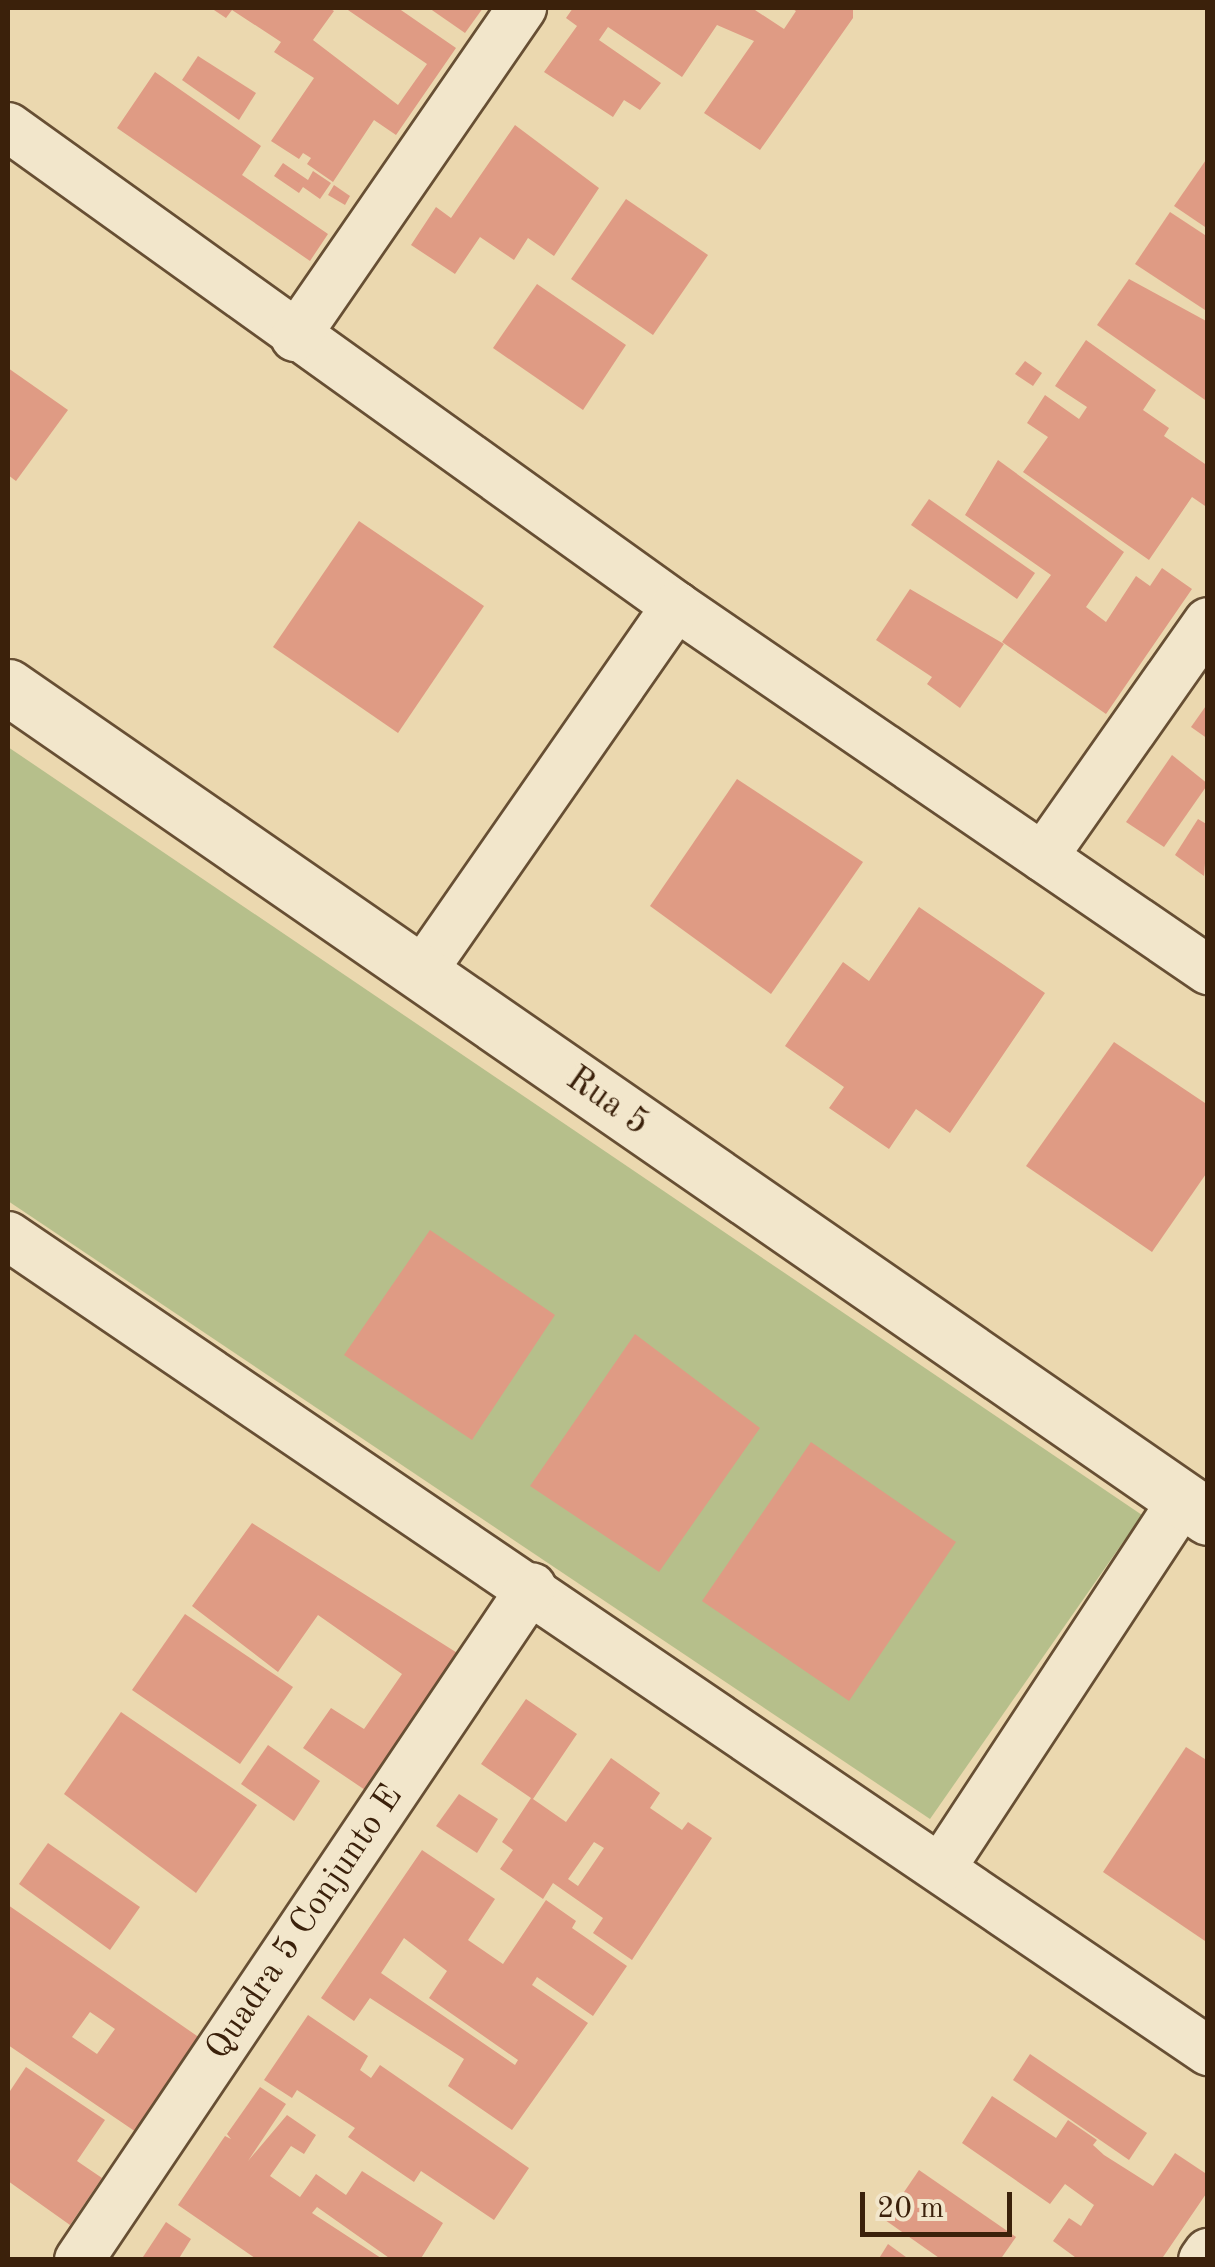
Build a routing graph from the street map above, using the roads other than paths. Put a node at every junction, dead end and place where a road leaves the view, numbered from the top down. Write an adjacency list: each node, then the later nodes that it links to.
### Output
1 (522, 8): 3 (street)
2 (8, 128): 3 (street)
3 (295, 337): 4 (street)
4 (676, 606): 7 (street); 9 (street)
5 (1208, 622): 7 (street)
6 (8, 687): 9 (street, Rua 5)
7 (1043, 857): 8 (street)
8 (1208, 970)
9 (421, 973): 11 (street, Rua 5)
10 (8, 1236): 12 (street)
11 (1195, 1508): 13 (street)
12 (532, 1587): 13 (street); 15 (street, Quadra 5 Conjunto E)
13 (941, 1868): 14 (street)
14 (1208, 2051)
15 (79, 2260)

